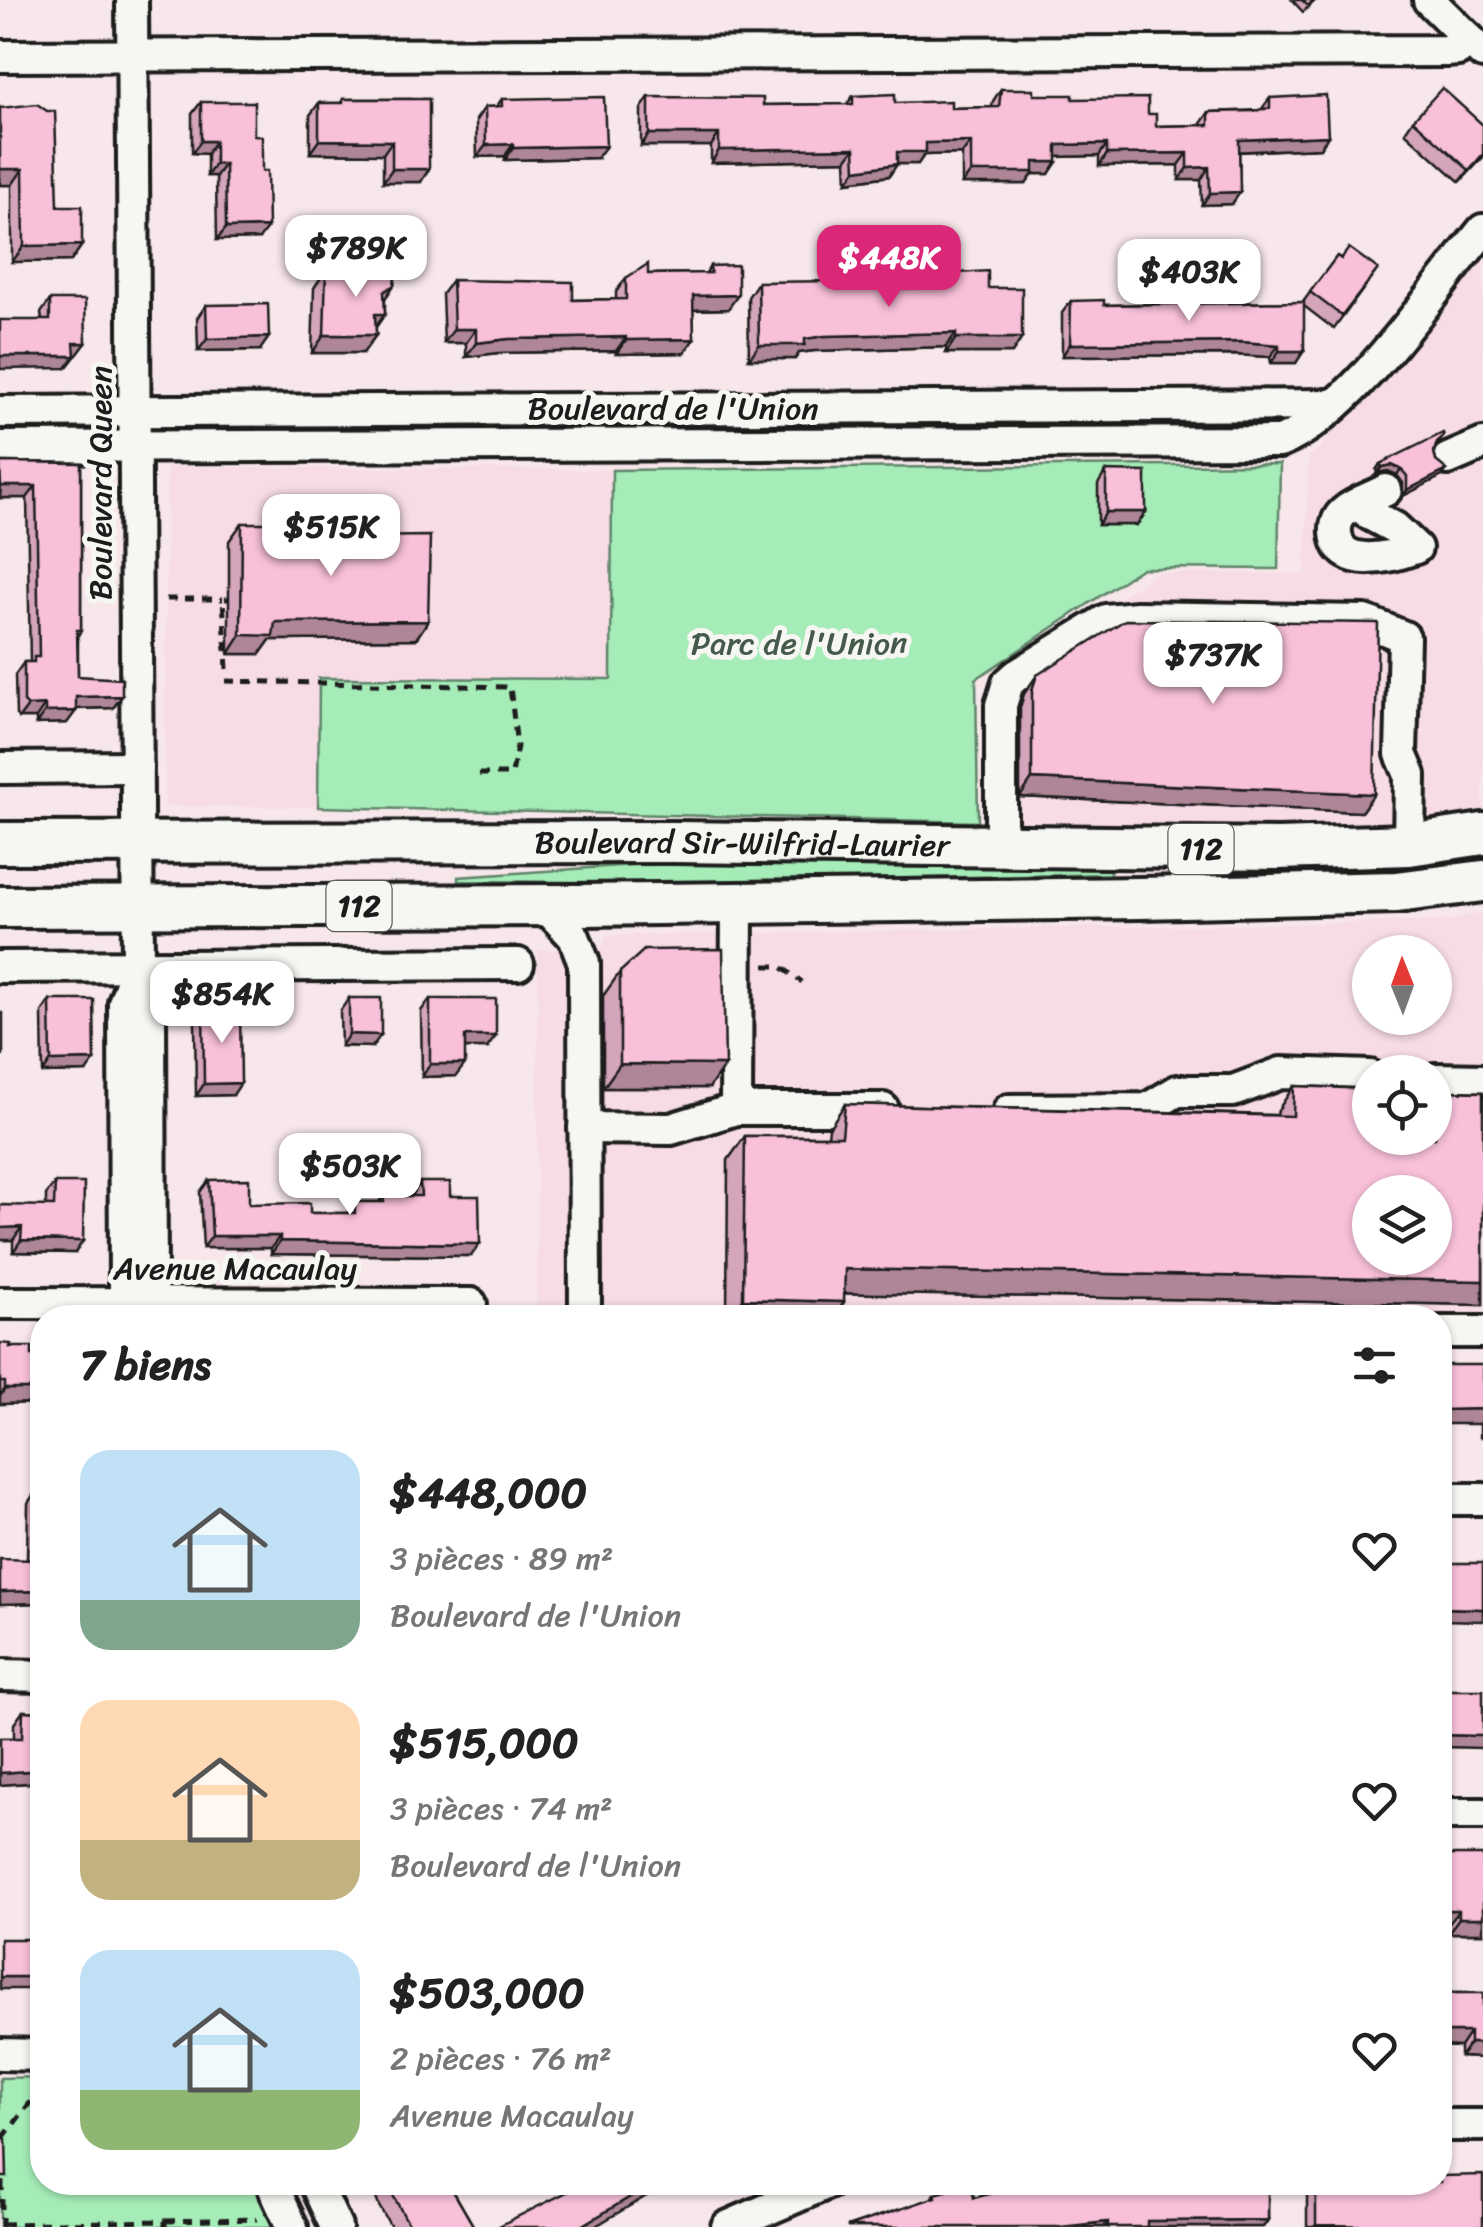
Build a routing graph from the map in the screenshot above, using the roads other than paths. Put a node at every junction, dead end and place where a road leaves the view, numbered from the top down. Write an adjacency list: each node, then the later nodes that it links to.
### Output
1 (132, 0): 4 (street, Boulevard Queen)
2 (1428, 0): 3 (street)
3 (1476, 46): 4 (street)
4 (132, 55): 5 (street); 9 (street, Boulevard Queen)
5 (0, 56)
6 (1483, 230): 7 (street, Boulevard de l'Union)
7 (1335, 405): 9 (street, Boulevard de l'Union); 11 (street, Boulevard de l'Union)
8 (0, 412): 9 (street, Boulevard de l'Union)
9 (136, 412): 11 (street, Boulevard Queen)
10 (1483, 444): 13 (street)
11 (136, 446): 12 (street, Boulevard de l'Union); 15 (street, Boulevard Queen)
12 (0, 447)
13 (1448, 459)
14 (1373, 496): 14 (street)
15 (137, 767): 16 (street); 18 (street, Boulevard Queen)
16 (0, 768)
17 (1483, 834): 20 (main road, Boulevard Sir-Wilfrid-Laurier / 112)
18 (137, 842): 19 (main road, Boulevard Sir-Wilfrid-Laurier / 112); 21 (main road, Boulevard Sir-Wilfrid-Laurier / 112); 25 (street, Boulevard Queen)
19 (0, 843)
20 (1409, 845): 21 (main road, Boulevard Sir-Wilfrid-Laurier / 112); 21 (street)
21 (1001, 847)
22 (1483, 881): 23 (main road, Boulevard Sir-Wilfrid-Laurier / 112)
23 (737, 902): 24 (main road, Boulevard Sir-Wilfrid-Laurier / 112); 33 (street)
24 (544, 905): 25 (main road, Boulevard Sir-Wilfrid-Laurier / 112); 36 (street)
25 (138, 906): 26 (main road, Boulevard Sir-Wilfrid-Laurier / 112); 29 (street, Boulevard Queen)
26 (0, 907)
27 (518, 964): 29 (street)
28 (0, 966): 29 (street)
29 (138, 966): 40 (street, Boulevard Queen); 41 (street, Boulevard Queen)
30 (1352, 1075): 35 (street)
31 (1452, 1079): 32 (street)
32 (1483, 1080)
33 (736, 1109): 34 (street); 36 (street)
34 (908, 1109)
35 (988, 1110)
36 (584, 1128): 43 (street)
37 (0, 1303): 39 (street, Avenue Macaulay)
38 (470, 1304): 42 (street, Avenue Macaulay)
39 (35, 1305)
40 (122, 1305)
41 (156, 1305)
42 (418, 1305)
43 (585, 1305)
44 (1452, 1332): 45 (street)
45 (1483, 1332)
46 (1452, 1499): 47 (street)
47 (1483, 1500)
48 (0, 1676): 49 (street)
49 (30, 1676)
50 (1452, 1814): 51 (street)
51 (1483, 1814)
52 (0, 2054): 53 (street)
53 (30, 2055)
54 (1452, 2125): 55 (street)
55 (1483, 2125)
56 (274, 2195): 59 (street)
57 (321, 2195): 60 (street)
58 (798, 2195): 61 (street)
59 (279, 2223)
60 (336, 2227)
61 (726, 2227)

